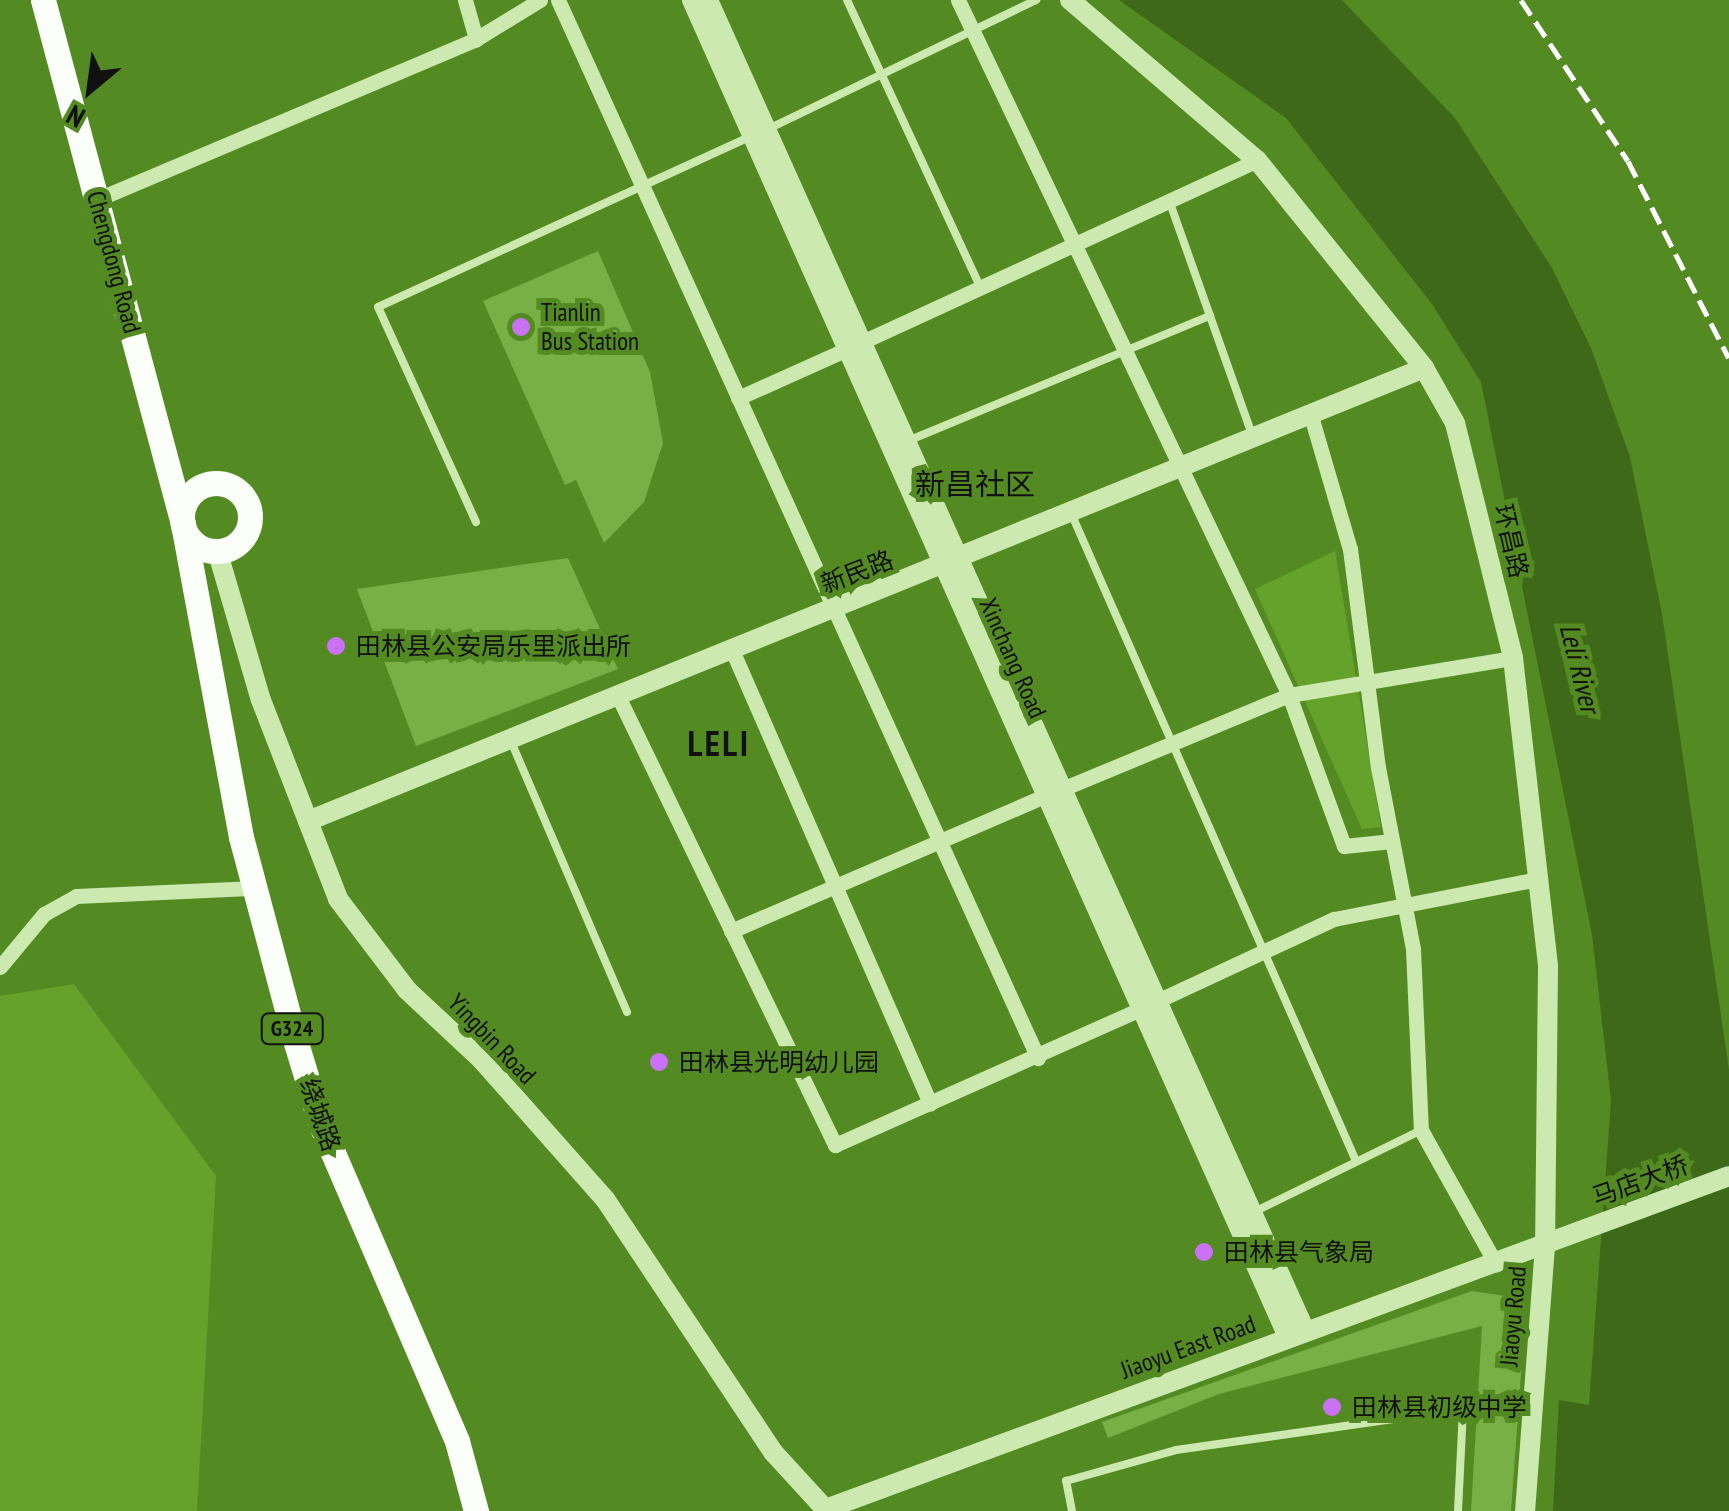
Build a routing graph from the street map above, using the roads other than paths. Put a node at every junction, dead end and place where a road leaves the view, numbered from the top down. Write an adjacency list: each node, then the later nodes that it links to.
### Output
1 (43, 0): 17 (highway, Chengdong Road / G324)
2 (465, 0): 12 (street)
3 (540, 0): 12 (street)
4 (558, 0): 16 (street)
5 (692, 0): 14 (street, Xinchang Road)
6 (708, 0): 14 (street, Xinchang Road)
7 (848, 0): 13 (lane)
8 (958, 0): 11 (street)
9 (1036, 0): 11 (lane)
10 (1070, 0): 15 (street, 环昌路)
11 (974, 33): 13 (lane); 19 (street)
12 (476, 38): 17 (street)
13 (882, 76): 14 (lane); 20 (lane)
14 (759, 133): 16 (lane); 22 (street, Xinchang Road)
15 (1257, 160): 18 (street); 24 (street, 环昌路)
16 (643, 188): 25 (street); 31 (lane)
17 (98, 199): 32 (highway, Chengdong Road / G324)
18 (1170, 203): 19 (street); 21 (lane)
19 (1073, 247): 20 (street); 23 (street)
20 (980, 289): 22 (street)
21 (1210, 316): 23 (lane); 27 (lane)
22 (855, 345): 25 (street); 28 (street, Xinchang Road); 34 (street, Xinchang Road)
23 (1122, 352): 28 (lane); 29 (street)
24 (1424, 368): 26 (street, 新民路); 37 (street, 环昌路)
25 (738, 398): 35 (street)
26 (1311, 416): 27 (street, 新民路); 38 (street)
27 (1254, 439): 29 (street, 新民路)
28 (906, 442): 34 (street, Xinchang Road)
29 (1178, 470): 30 (street, 新民路); 39 (street)
30 (1071, 513): 34 (street, 新民路); 42 (lane)
31 (476, 522)
32 (183, 524): 33 (highway); 33 (highway); 49 (highway, 绕城路 / G324)
33 (216, 550): 44 (street, Yingbin Road)
34 (951, 562): 35 (street, 新民路); 43 (street, Xinchang Road)
35 (834, 608): 36 (street, 新民路); 45 (street)
36 (732, 650): 40 (street, 新民路); 48 (street)
37 (1513, 658): 38 (street); 47 (street, 环昌路)
38 (1367, 686): 39 (street); 46 (street)
39 (1288, 694): 42 (street); 46 (street)
40 (618, 696): 41 (street, 新民路); 51 (street)
41 (510, 739): 44 (street, 新民路); 55 (lane)
42 (1176, 741): 43 (street); 52 (lane)
43 (1054, 792): 45 (street); 54 (street, Xinchang Road)
44 (308, 821): 66 (street, Yingbin Road)
45 (939, 841): 48 (street); 56 (street)
46 (1392, 841): 50 (street)
47 (1538, 878): 50 (street); 63 (street, 环昌路)
48 (838, 885): 51 (street); 57 (street)
49 (254, 888): 53 (street); 67 (highway, 绕城路 / G324)
50 (1404, 904): 52 (street); 58 (street)
51 (731, 931): 57 (street)
52 (1269, 950): 54 (street); 59 (lane)
53 (0, 967)
54 (1149, 1005): 56 (street); 61 (street, Xinchang Road); 65 (street, Xinchang Road)
55 (626, 1012)
56 (1038, 1058): 57 (street)
57 (930, 1104)
58 (1420, 1130): 59 (lane); 64 (street)
59 (1356, 1162): 61 (lane)
60 (1729, 1176): 62 (street, 马店大桥)
61 (1252, 1214): 65 (street, Xinchang Road)
62 (1569, 1234): 63 (street, Jiaoyu East Road)
63 (1545, 1246): 64 (street, Jiaoyu East Road); 70 (street, Jiaoyu Road)
64 (1496, 1264): 65 (street, Jiaoyu East Road)
65 (1296, 1334): 66 (street, Jiaoyu East Road)
66 (826, 1510)
67 (476, 1511)
68 (1072, 1511): 69 (lane)
69 (1458, 1511)
70 (1525, 1511)

